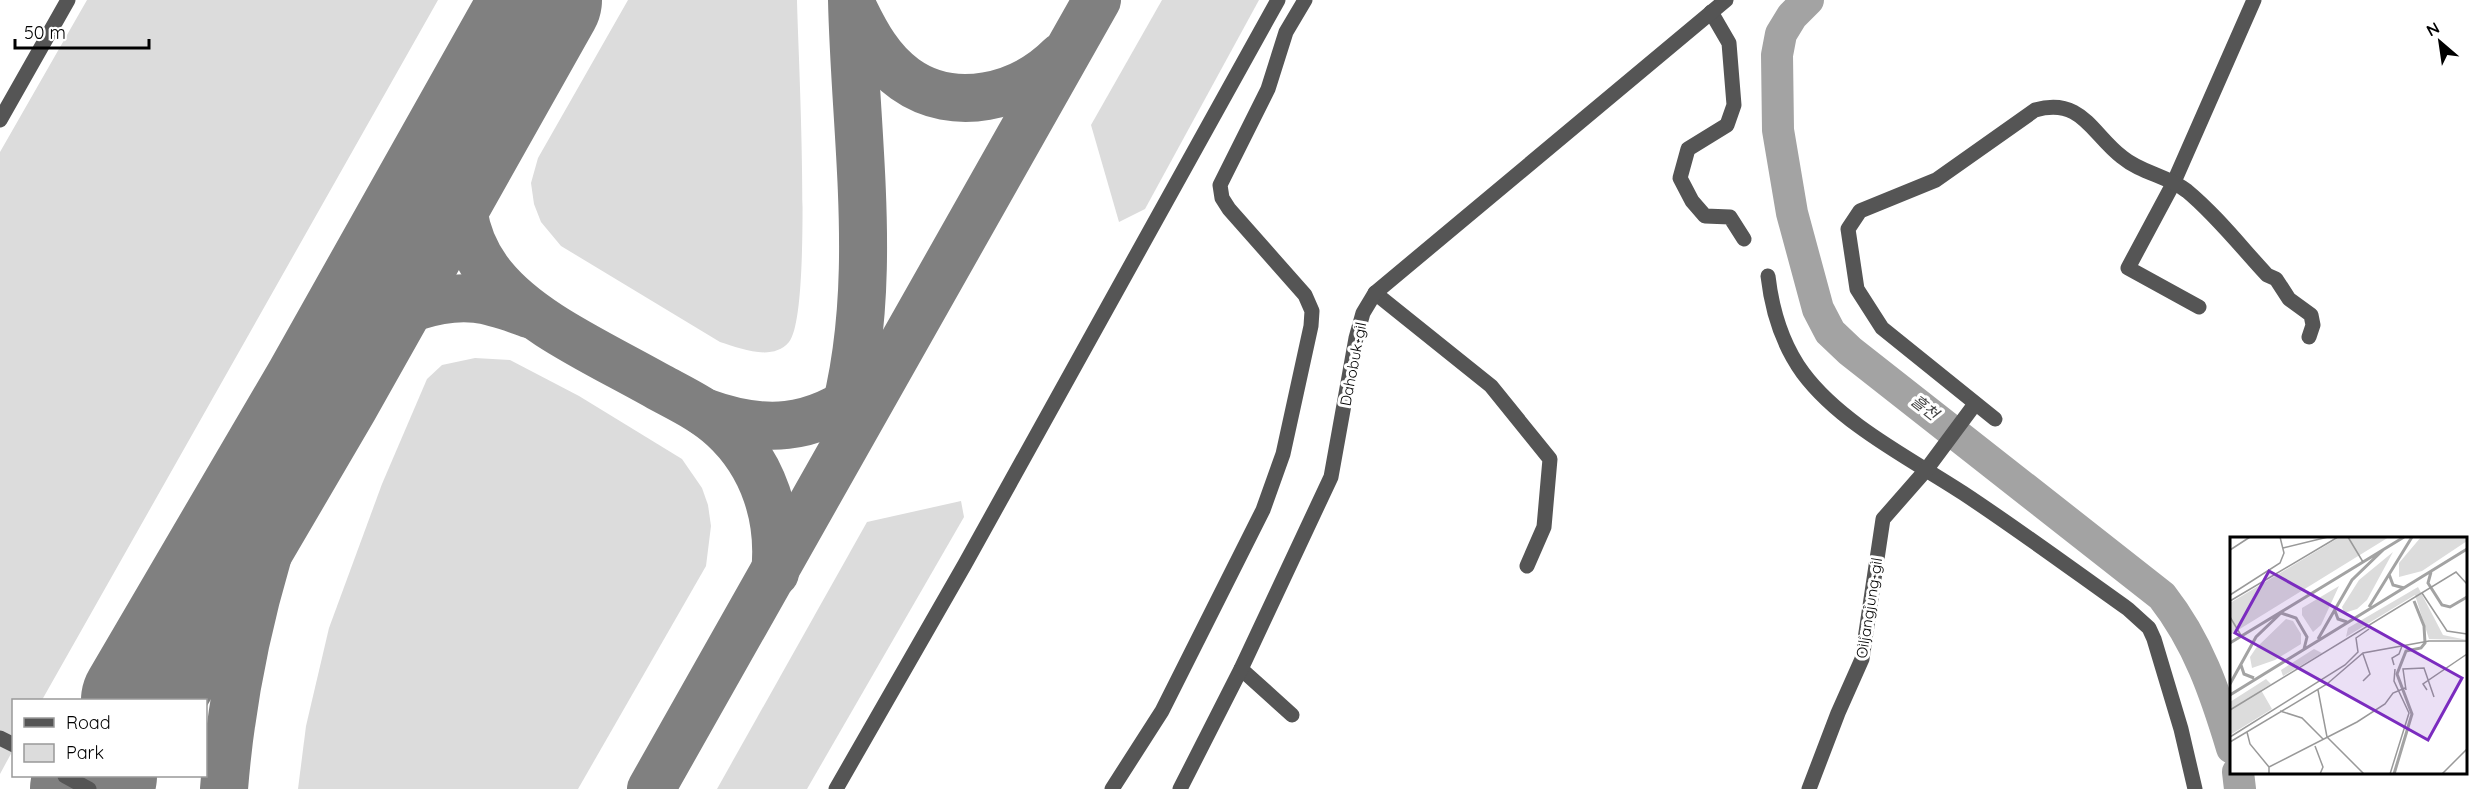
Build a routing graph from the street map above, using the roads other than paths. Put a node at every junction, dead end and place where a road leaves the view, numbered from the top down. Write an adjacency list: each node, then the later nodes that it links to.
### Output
1 (68, 0): 7 (street)
2 (1278, 0): 22 (street)
3 (1305, 0): 23 (street)
4 (1726, 0): 6 (street, Dahobuk-gil)
5 (2254, 0): 8 (street)
6 (1712, 12): 9 (street); 11 (street, Dahobuk-gil)
7 (0, 120)
8 (2173, 184): 12 (street); 13 (street); 14 (street)
9 (1744, 239)
10 (1768, 276): 16 (street)
11 (1374, 293): 17 (street); 18 (street, Dahobuk-gil)
12 (2199, 307)
13 (2309, 337)
14 (1976, 404): 15 (street); 16 (street, Oiljangjung-gil)
15 (1995, 419)
16 (1926, 470): 25 (street, Oiljangjung-gil); 26 (street)
17 (1527, 566)
18 (1241, 669): 19 (street); 24 (street, Dahobuk-gil)
19 (1292, 715)
20 (67, 777): 21 (street)
21 (89, 789)
22 (836, 789)
23 (1112, 789)
24 (1180, 789)
25 (1809, 789)
26 (2195, 789)

